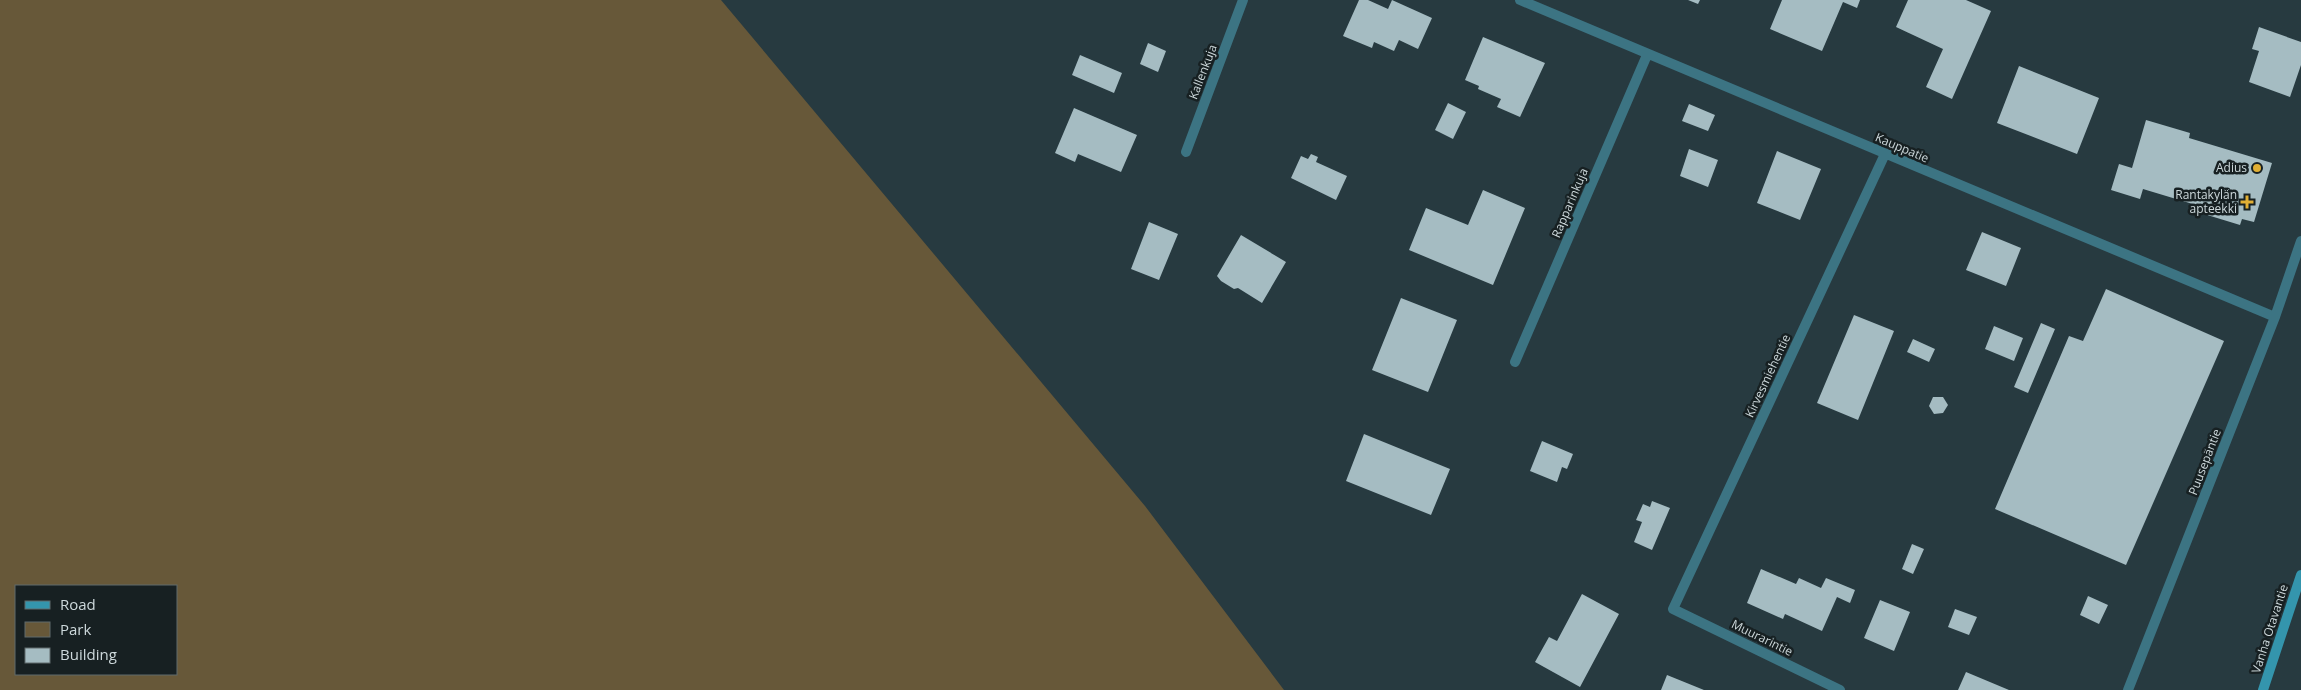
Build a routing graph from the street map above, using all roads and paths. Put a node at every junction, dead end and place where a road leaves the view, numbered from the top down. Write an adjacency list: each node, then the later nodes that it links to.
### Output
1 (1243, 0): 4 (street, Kallenkuja)
2 (1520, 0): 3 (street, Kauppatie)
3 (1647, 55): 5 (street, Kauppatie); 8 (street, Rapparinkuja)
4 (1186, 152)
5 (1885, 154): 7 (street, Kauppatie); 10 (street, Kirvesmiehentie)
6 (2301, 241): 7 (street, Puusepäntie)
7 (2275, 317): 12 (street, Puusepäntie)
8 (1516, 362)
9 (2301, 575): 13 (main road, Vanha Otavantie)
10 (1673, 609): 11 (street, Muurarintie)
11 (1840, 690)
12 (2128, 690)
13 (2263, 690)

